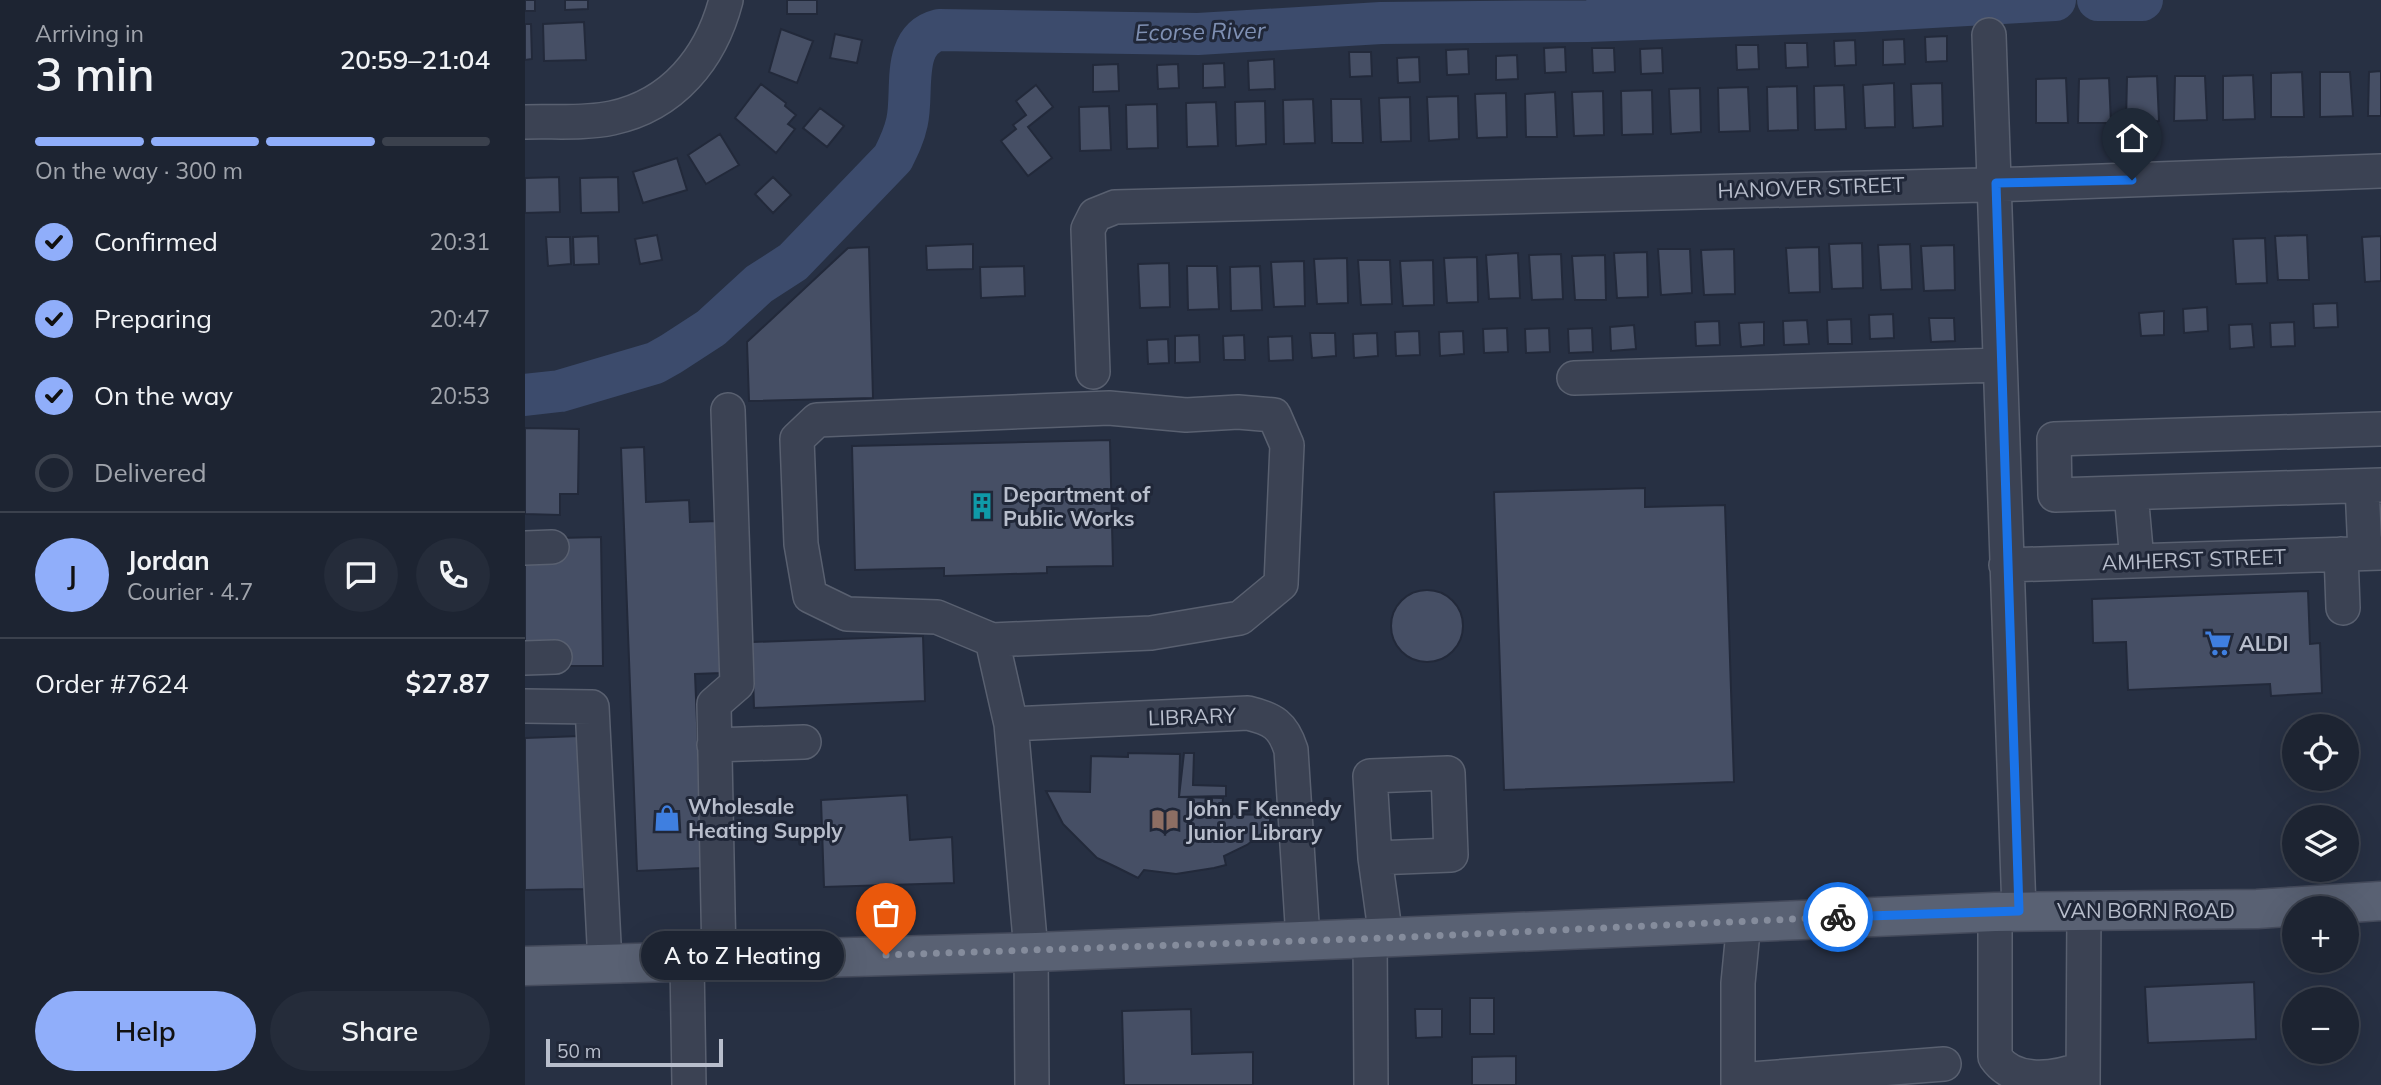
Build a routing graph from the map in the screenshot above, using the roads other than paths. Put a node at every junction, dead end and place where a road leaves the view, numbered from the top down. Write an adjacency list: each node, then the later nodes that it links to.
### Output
1 (726, 0): 3 (street)
2 (1989, 35): 5 (street)
3 (525, 122)
4 (2381, 171): 5 (street, HANOVER STREET)
5 (1996, 183): 6 (street); 7 (street, HANOVER STREET)
6 (2000, 365): 8 (street); 15 (street)
7 (1093, 373)
8 (1574, 378)
9 (728, 410): 21 (street)
10 (2381, 429): 12 (street)
11 (2372, 486): 12 (street); 13 (street)
12 (2131, 493): 14 (street)
13 (2362, 554): 14 (street, AMHERST STREET); 16 (street)
14 (2137, 561): 15 (street, AMHERST STREET)
15 (2006, 565): 25 (street)
16 (2343, 608)
17 (992, 640): 17 (street); 19 (street)
18 (525, 706): 31 (street)
19 (1011, 723): 28 (street, LIBRARY); 29 (street)
20 (804, 741): 21 (street)
21 (714, 745): 30 (street)
22 (1375, 858): 27 (street)
23 (2381, 901): 24 (main road, VAN BORN ROAD)
24 (2084, 910): 25 (main road, VAN BORN ROAD); 34 (street)
25 (2007, 912): 26 (main road, VAN BORN ROAD); 34 (street)
26 (1744, 920): 27 (main road, VAN BORN ROAD); 35 (street)
27 (1378, 938): 28 (main road, VAN BORN ROAD); 38 (street)
28 (1303, 939): 29 (main road, VAN BORN ROAD)
29 (1031, 951): 30 (main road, VAN BORN ROAD); 37 (street)
30 (703, 961): 31 (main road, VAN BORN ROAD); 36 (street)
31 (605, 963): 32 (main road, VAN BORN ROAD)
32 (525, 966)
33 (1944, 1064): 35 (street)
34 (2083, 1077)
35 (1738, 1083)
36 (689, 1085)
37 (1032, 1085)
38 (1371, 1085)

